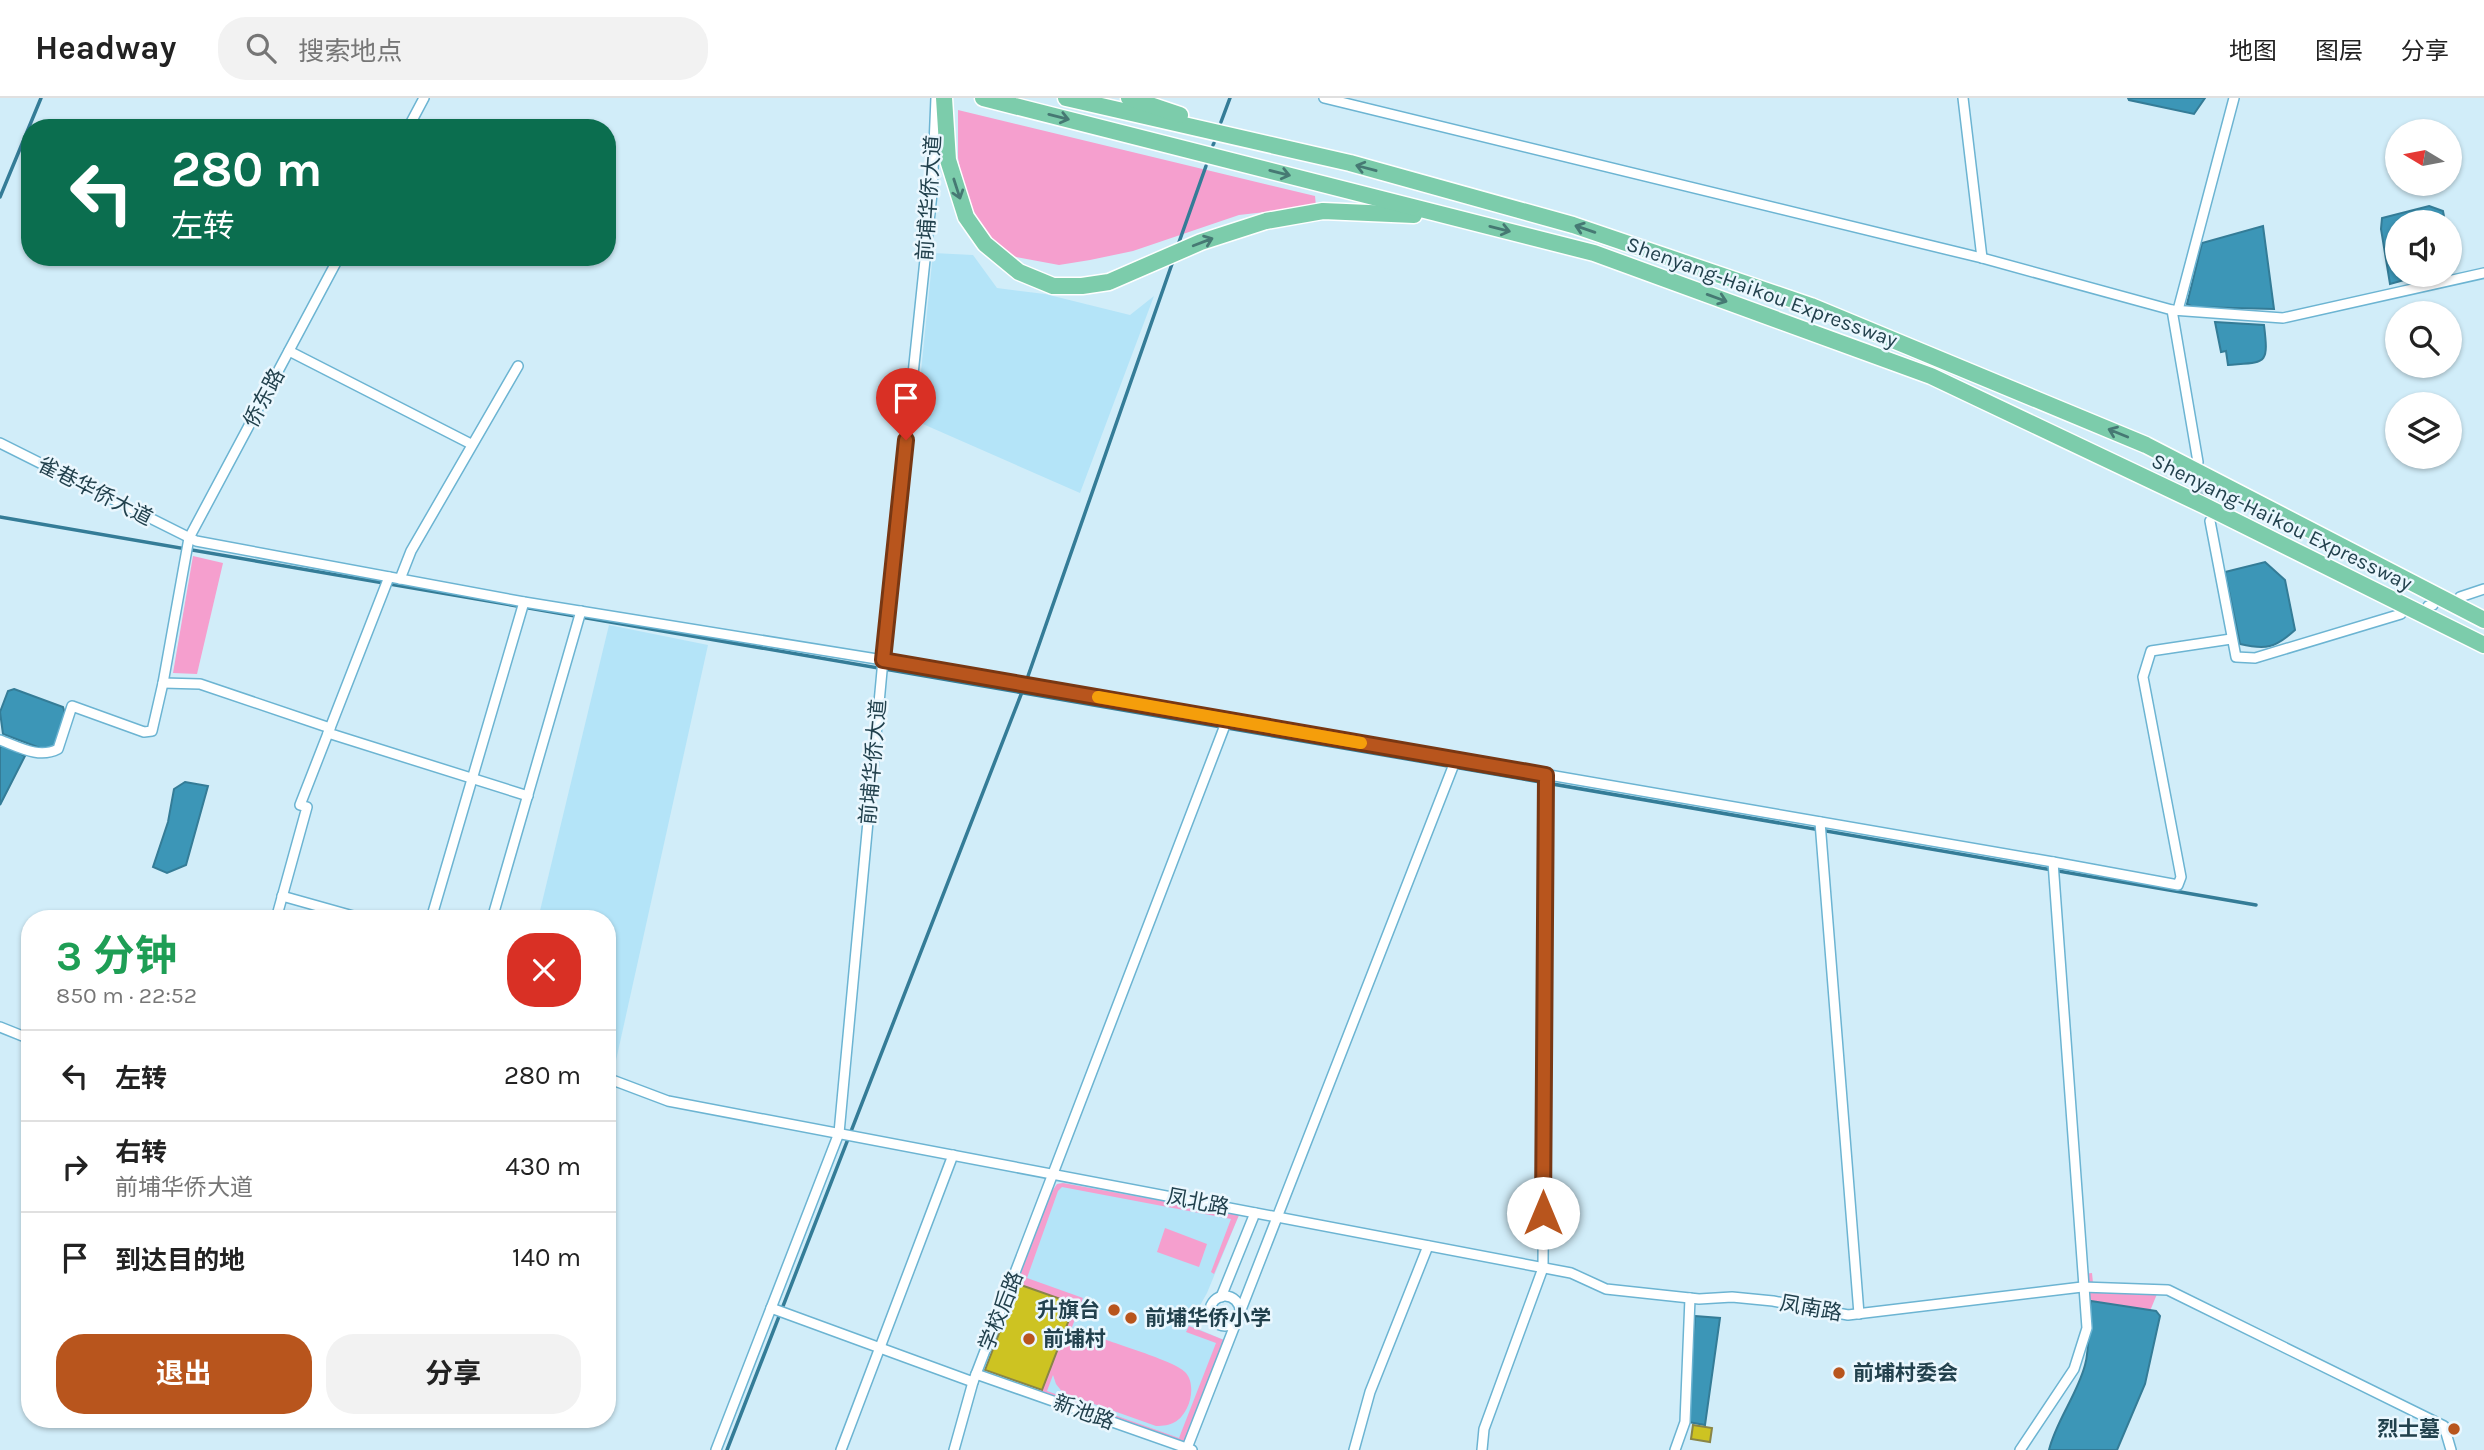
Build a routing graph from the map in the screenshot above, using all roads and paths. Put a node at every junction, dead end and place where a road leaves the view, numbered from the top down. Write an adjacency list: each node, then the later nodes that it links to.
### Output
1 (424, 98): 10 (street)
2 (936, 98): 34 (street, 前埔华侨大道)
3 (944, 98): 12 (highway, one-way to 12)
4 (1066, 98): 11 (highway, Shenyang-Haikou Expressway)
5 (1129, 98): 11 (highway)
6 (1324, 98): 13 (street)
7 (1963, 98): 13 (street)
8 (2234, 98): 16 (street)
9 (988, 99): 12 (highway, Shenyang-Haikou Expressway, one-way to 12)
10 (413, 119)
11 (1279, 147): 31 (highway, Shenyang-Haikou Expressway, one-way to 11)
12 (1458, 218): 33 (highway, Shenyang-Haikou Expressway, one-way to 33)
13 (1982, 258): 16 (street)
14 (334, 266): 17 (street, 侨东路)
15 (2484, 273): 16 (street)
16 (2175, 310): 21 (street)
17 (289, 351): 20 (street); 23 (street, 侨东路)
18 (519, 366): 20 (street)
19 (0, 443): 23 (street, 雀巷华侨大道)
20 (471, 444): 24 (street)
21 (2197, 462)
22 (2210, 521): 32 (street)
23 (188, 545): 25 (street, 雀巷华侨大道); 35 (street, 侨东路)
24 (401, 579): 25 (street, 雀巷华侨大道); 28 (street, 雀巷华侨大道)
25 (387, 581): 37 (street)
26 (2484, 589): 27 (street)
27 (2460, 597)
28 (523, 605): 30 (street, 雀巷华侨大道); 40 (street)
29 (2401, 614): 32 (street)
30 (580, 615): 34 (street, 雀巷华侨大道); 42 (street)
31 (2484, 620)
32 (2231, 639): 44 (street, 雀巷华侨大道)
33 (2484, 645)
34 (882, 666): 36 (street, 雀巷华侨大道); 53 (street, 前埔华侨大道)
35 (163, 683): 37 (street); 38 (street, 侨东路)
36 (1225, 725): 39 (street, 雀巷华侨大道); 55 (street, 学校后路)
37 (329, 731): 40 (street); 45 (street)
38 (0, 740)
39 (1454, 764): 41 (street, 雀巷华侨大道); 57 (street)
40 (472, 780): 42 (street); 48 (street)
41 (1546, 780): 43 (street, 雀巷华侨大道); 59 (street)
42 (527, 796): 49 (street)
43 (1820, 827): 44 (street, 雀巷华侨大道); 64 (street)
44 (2053, 867): 60 (street)
45 (282, 896): 46 (street); 47 (street)
46 (278, 910)
47 (332, 910)
48 (434, 910)
49 (495, 910)
50 (0, 1027): 51 (street)
51 (21, 1035)
52 (616, 1081): 53 (street, 凤北路)
53 (846, 1135): 54 (street, 凤北路); 63 (street, 前埔华侨大道)
54 (953, 1155): 55 (street, 凤北路); 66 (street)
55 (1055, 1175): 56 (street, 凤北路); 67 (street, 学校后路)
56 (1255, 1213): 57 (street, 凤北路); 61 (street)
57 (1276, 1217): 58 (street, 凤北路); 65 (street)
58 (1428, 1246): 59 (street, 凤北路); 72 (street)
59 (1543, 1268): 62 (street, 凤南路); 73 (street)
60 (2082, 1287): 64 (street, 凤南路); 75 (street); 76 (street, 凤南路)
61 (1221, 1297): 65 (street); 65 (street)
62 (1690, 1298): 64 (street, 凤南路); 74 (street)
63 (778, 1311): 66 (street, 新池路); 69 (street, 前埔华侨大道)
64 (1859, 1314)
65 (1239, 1316): 68 (street)
66 (880, 1348): 67 (street, 新池路); 70 (street)
67 (974, 1378): 68 (street, 新池路); 71 (street, 学校后路)
68 (1189, 1449)
69 (716, 1450)
70 (841, 1450)
71 (954, 1450)
72 (1356, 1450)
73 (1482, 1450)
74 (1675, 1450)
75 (2020, 1450)
76 (2451, 1450)

